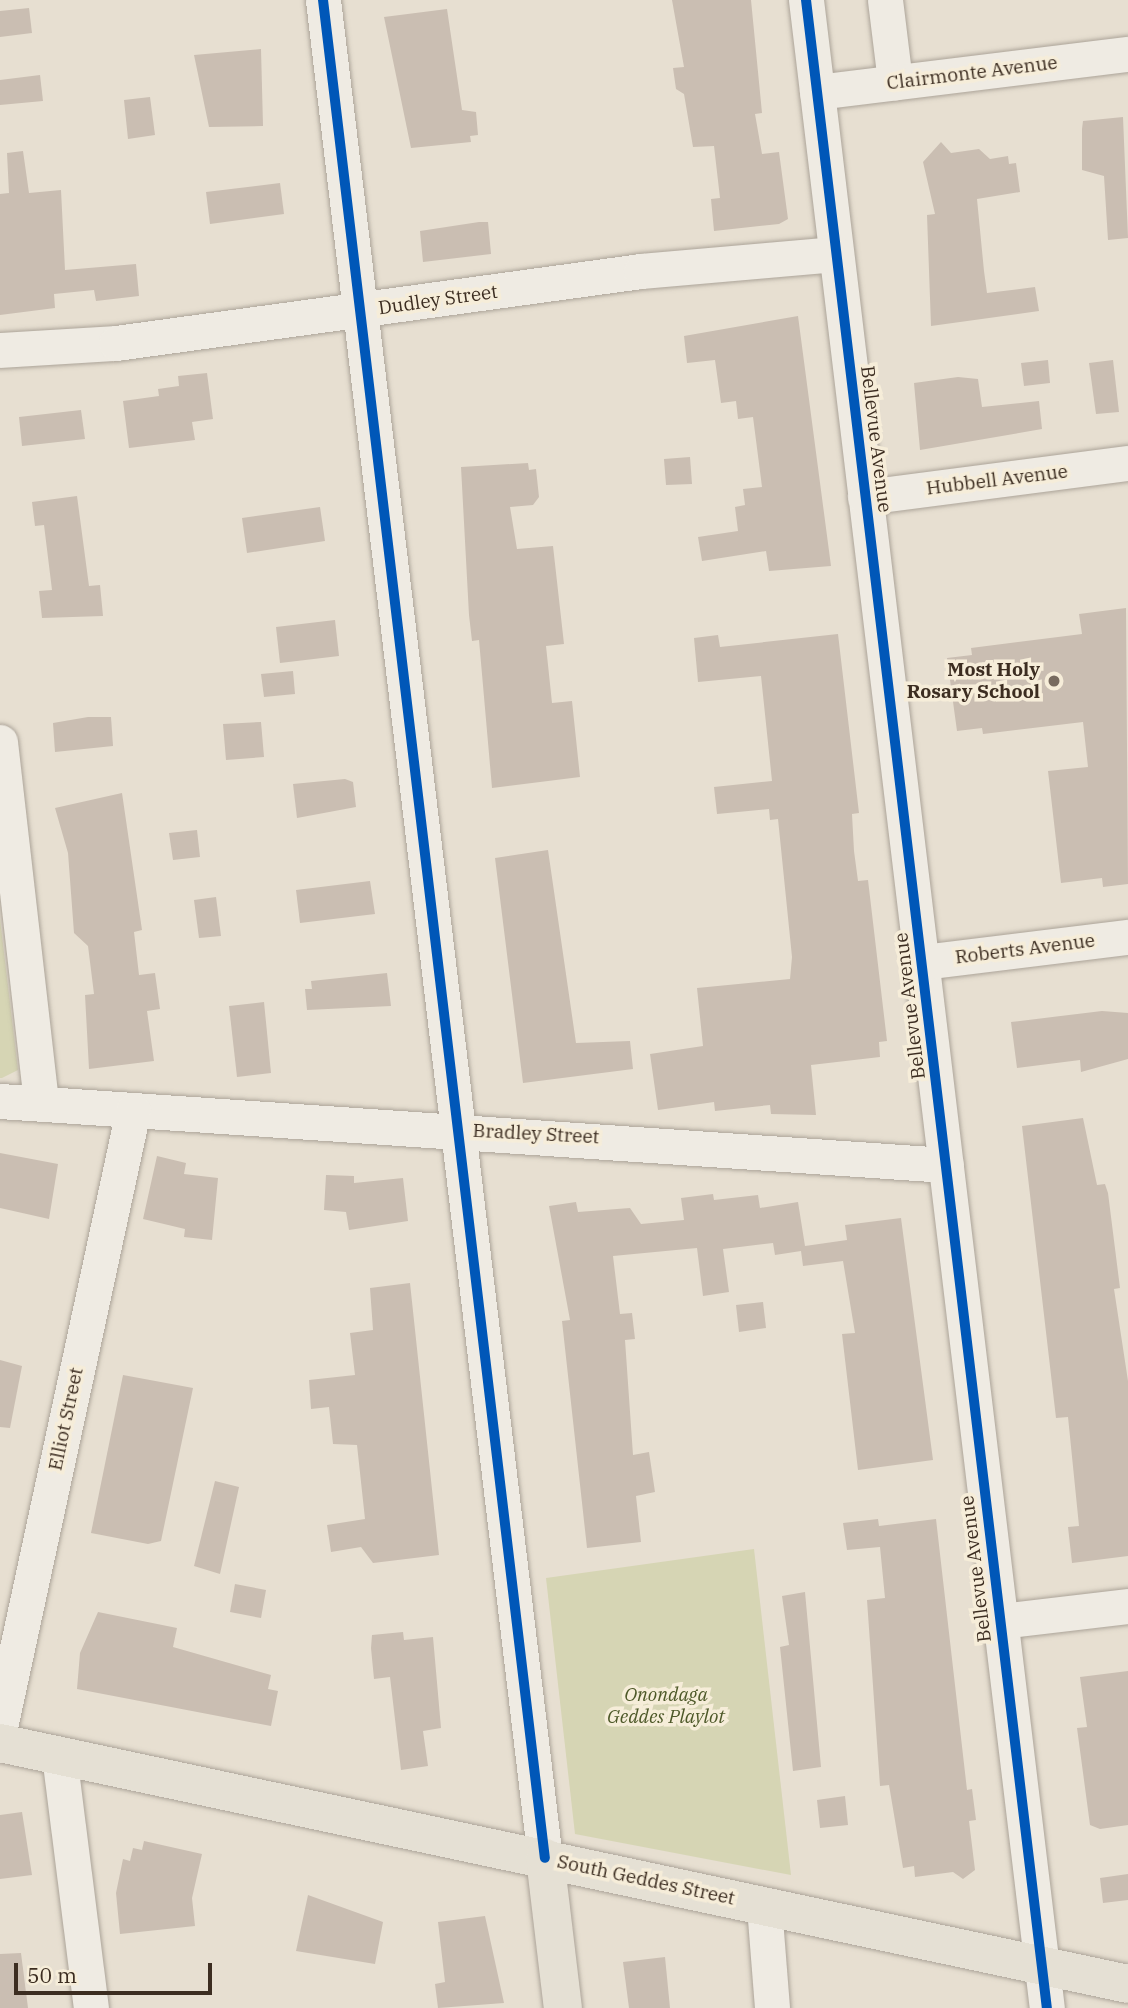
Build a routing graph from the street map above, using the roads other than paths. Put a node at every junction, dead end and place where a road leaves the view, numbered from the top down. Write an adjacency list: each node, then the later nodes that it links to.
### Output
1 (323, 0): 8 (street)
2 (806, 0): 6 (street, Bellevue Avenue)
3 (885, 0): 5 (street)
4 (1128, 54): 5 (street, Clairmonte Avenue)
5 (895, 82): 6 (street, Clairmonte Avenue)
6 (817, 92): 7 (street, Bellevue Avenue)
7 (835, 254): 8 (street, Dudley Street); 11 (street, Bellevue Avenue)
8 (361, 311): 9 (street, Dudley Street); 18 (street)
9 (0, 351)
10 (1128, 463): 11 (street, Hubbell Avenue)
11 (865, 497): 14 (street, Bellevue Avenue)
12 (0, 742): 16 (street)
13 (1128, 937): 14 (street, Roberts Avenue)
14 (923, 962): 19 (street, Bellevue Avenue)
15 (0, 1101): 16 (street, Bradley Street)
16 (41, 1103): 17 (street, Bradley Street)
17 (133, 1111): 18 (street, Bradley Street); 22 (street, Elliot Street)
18 (459, 1130): 19 (street, Bradley Street); 25 (street)
19 (946, 1165): 21 (street, Bellevue Avenue)
20 (1128, 1605): 21 (street)
21 (1000, 1621): 27 (street, Bellevue Avenue)
22 (0, 1727)
23 (0, 1743): 24 (main road, South Geddes Street)
24 (59, 1755): 25 (main road, South Geddes Street); 29 (street)
25 (545, 1858): 26 (main road, South Geddes Street); 30 (main road)
26 (764, 1906): 27 (main road, South Geddes Street); 31 (street)
27 (1042, 1966): 28 (main road, South Geddes Street); 32 (street, Bellevue Avenue)
28 (1128, 1984)
29 (91, 2008)
30 (563, 2008)
31 (772, 2008)
32 (1047, 2008)

